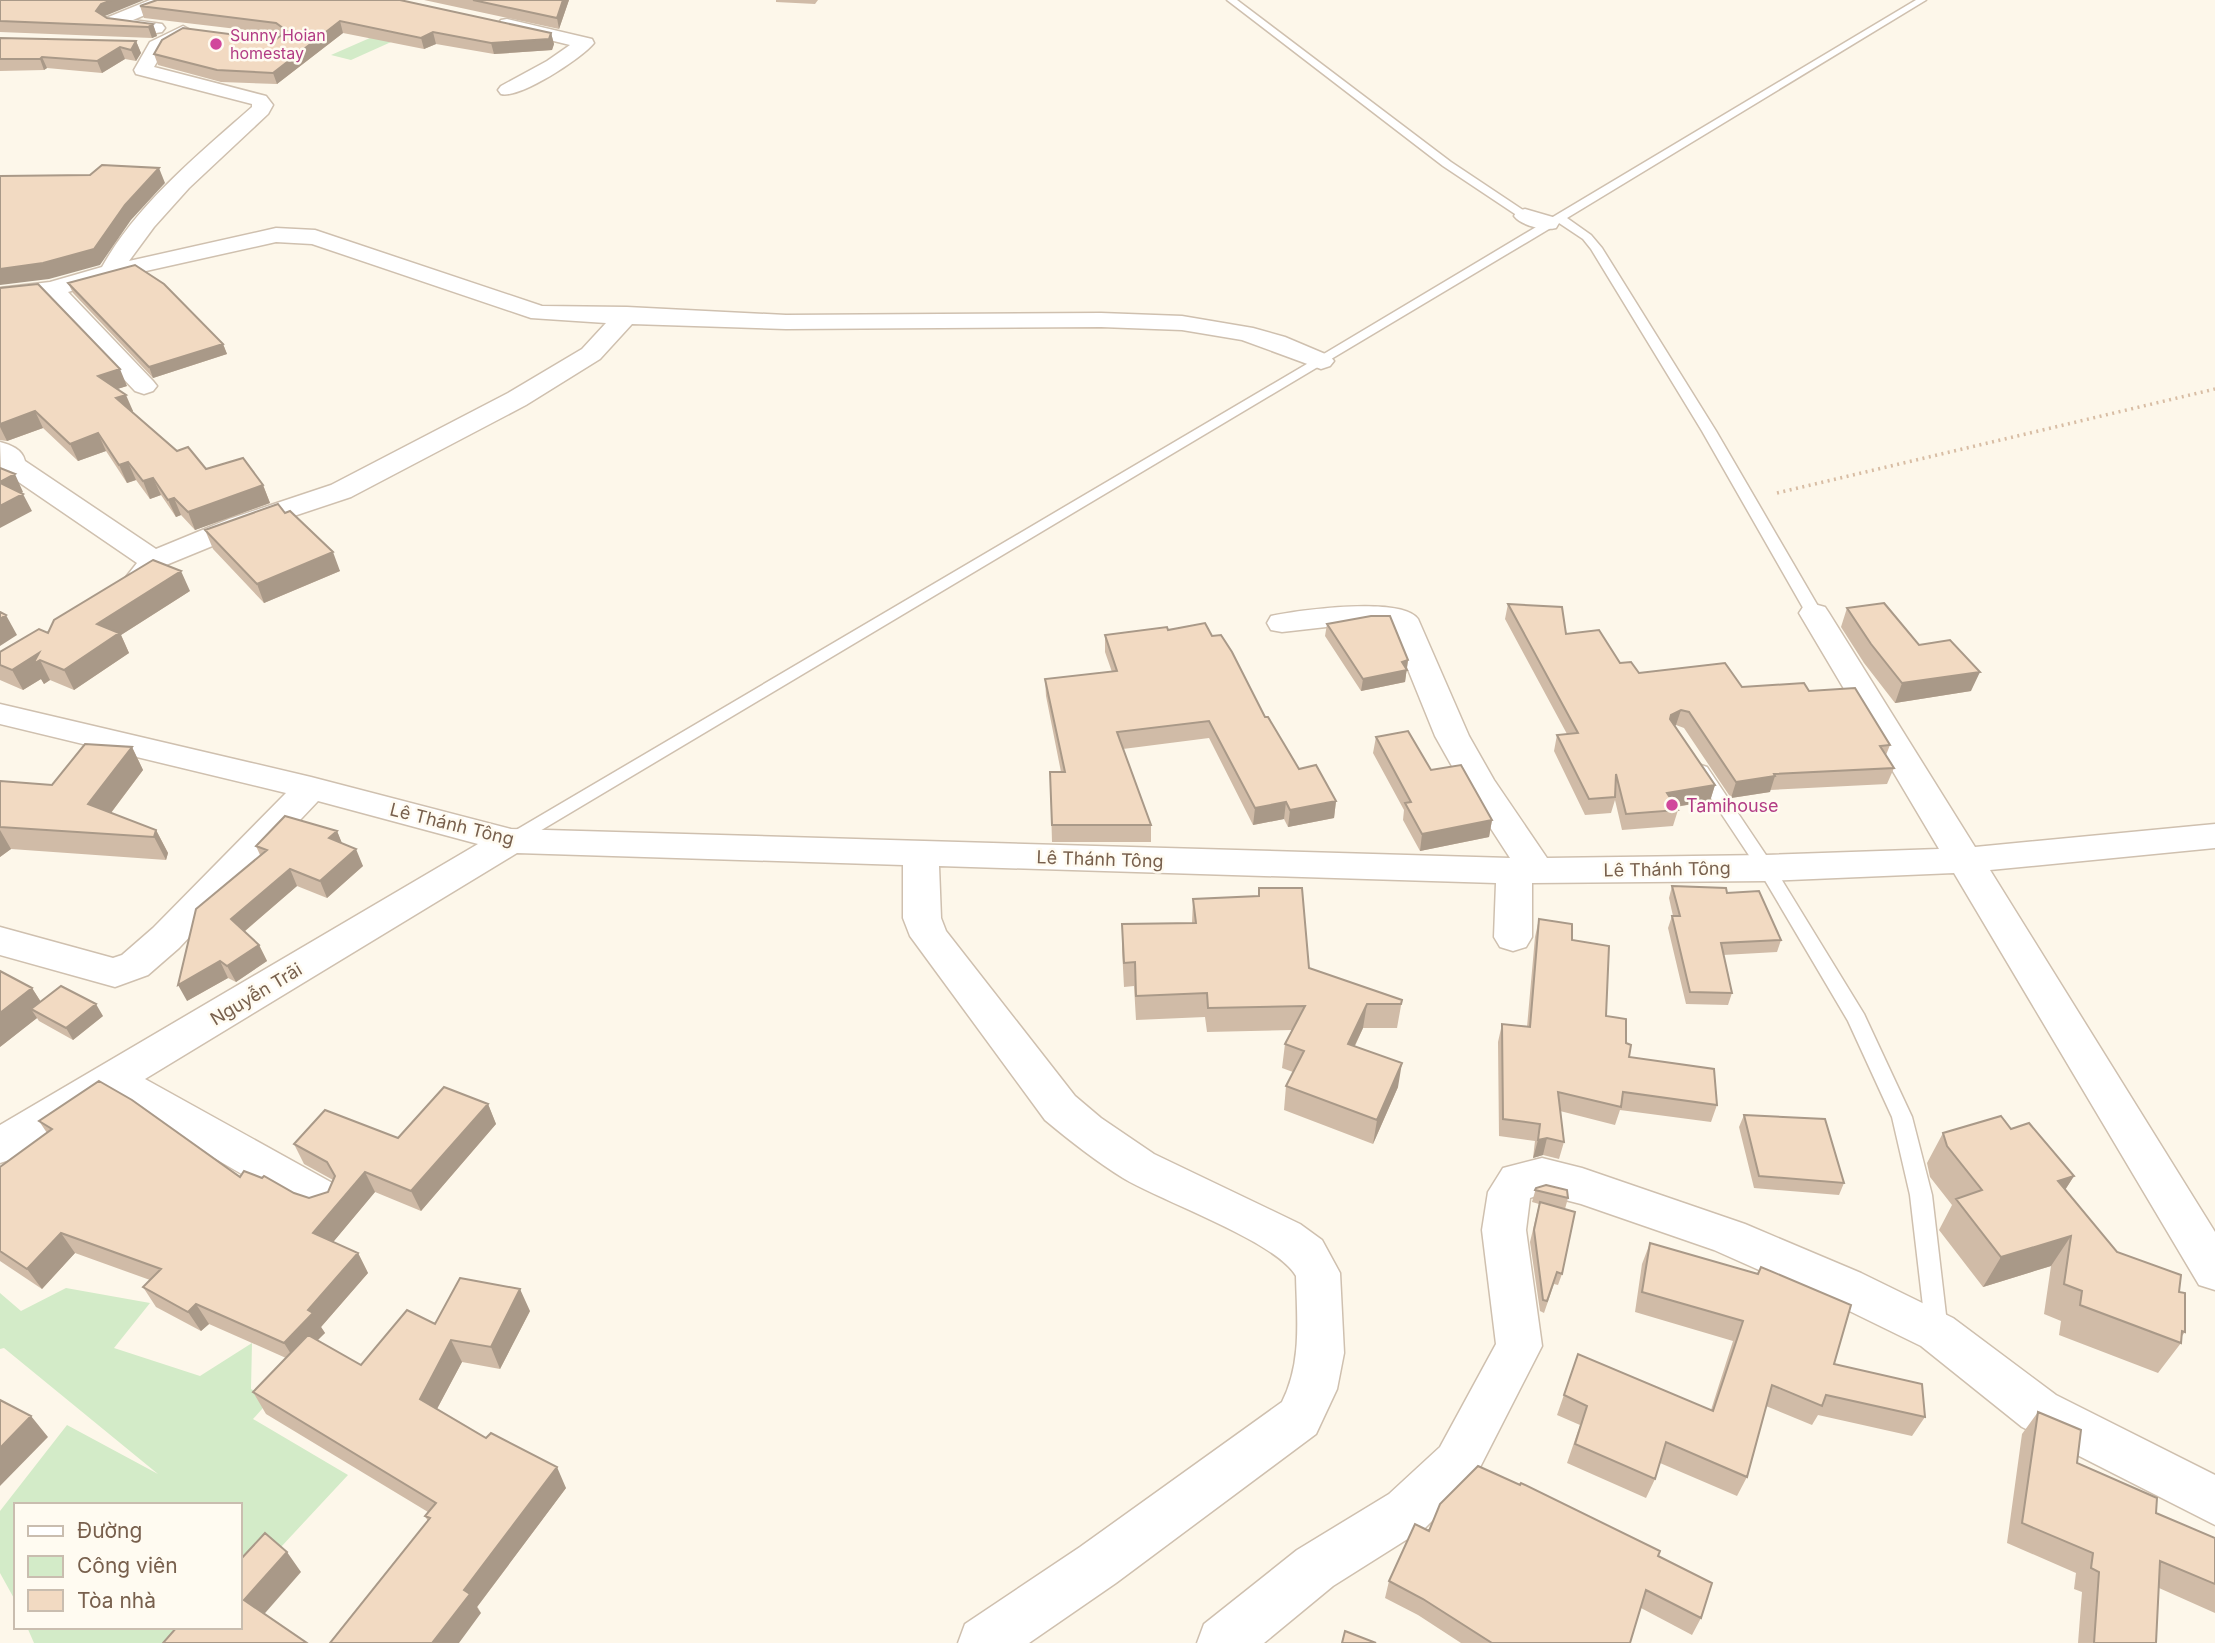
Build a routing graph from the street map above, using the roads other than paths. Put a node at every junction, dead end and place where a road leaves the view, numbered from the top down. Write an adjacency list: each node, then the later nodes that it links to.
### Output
1 (165, 0): 6 (street)
2 (1231, 0): 8 (lane)
3 (1922, 0): 9 (lane)
4 (485, 20): 7 (street)
5 (122, 43): 6 (street)
6 (157, 46): 10 (street)
7 (508, 90)
8 (1525, 216): 9 (street)
9 (1554, 220): 14 (lane); 19 (lane)
10 (114, 271): 11 (street); 13 (street)
11 (52, 289): 12 (street); 15 (street)
12 (1, 293)
13 (627, 314): 14 (street); 17 (street)
14 (1321, 361): 25 (lane)
15 (144, 386)
16 (4, 457): 17 (street)
17 (153, 560): 18 (street)
18 (119, 590)
19 (1814, 613): 27 (street)
20 (1282, 624): 29 (street)
21 (0, 714): 23 (street, Lê Thánh Tông)
22 (1691, 756): 28 (lane)
23 (312, 788): 25 (street, Lê Thánh Tông); 31 (street)
24 (2215, 836): 27 (street, Lê Thánh Tông)
25 (511, 841): 26 (street, Lê Thánh Tông); 32 (street, Nguyễn Trãi)
26 (921, 853): 29 (street, Lê Thánh Tông); 38 (street)
27 (1966, 860): 28 (street, Lê Thánh Tông); 35 (street)
28 (1766, 868): 29 (street, Lê Thánh Tông); 36 (lane)
29 (1525, 871): 30 (street)
30 (1513, 937)
31 (0, 941)
32 (112, 1080): 33 (street, Nguyễn Trãi); 34 (street)
33 (0, 1146)
34 (321, 1198)
35 (2215, 1271)
36 (1937, 1332): 37 (street); 39 (street)
37 (2215, 1501)
38 (984, 1643)
39 (1223, 1643)

